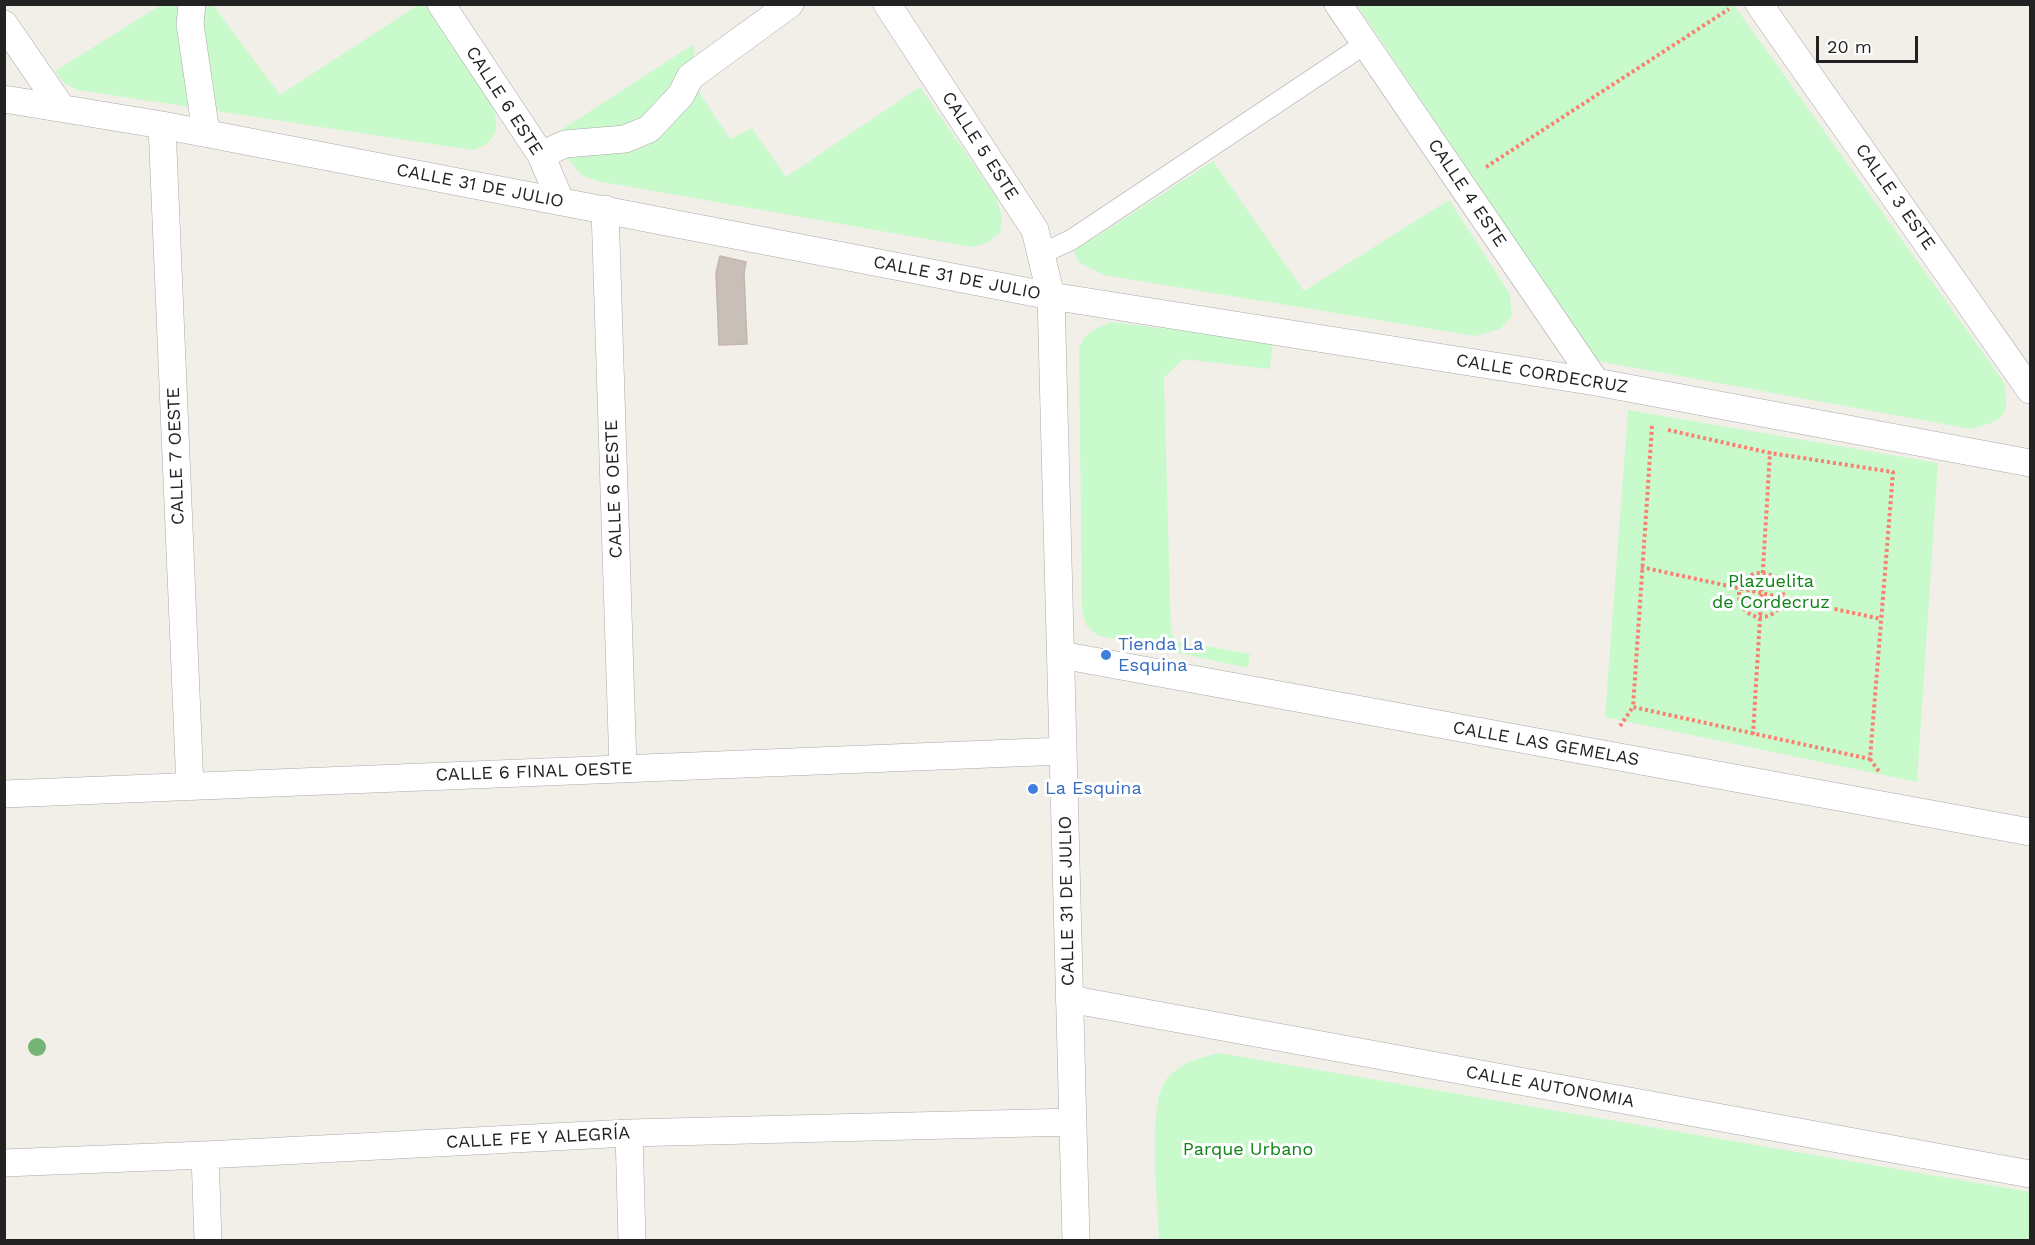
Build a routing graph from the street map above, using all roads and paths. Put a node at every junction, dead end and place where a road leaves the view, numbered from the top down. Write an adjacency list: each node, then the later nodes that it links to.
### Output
1 (192, 4): 12 (street)
2 (441, 4): 13 (street, CALLE 6 ESTE)
3 (790, 4): 13 (street)
4 (887, 4): 17 (street, CALLE 5 ESTE)
5 (1338, 4): 8 (street, CALLE 4 ESTE)
6 (1747, 5): 14 (path); 20 (street, CALLE 3 ESTE)
7 (4, 24): 10 (street)
8 (1365, 44): 14 (street, CALLE 4 ESTE); 17 (street)
9 (4, 99): 10 (street, CALLE 31 DE JULIO)
10 (61, 107): 11 (street, CALLE 31 DE JULIO)
11 (162, 125): 12 (street, CALLE 31 DE JULIO); 34 (street, CALLE 7 OESTE)
12 (206, 134): 15 (street, CALLE 31 DE JULIO)
13 (541, 155): 15 (street, CALLE 6 ESTE)
14 (1460, 183): 19 (street, CALLE 4 ESTE)
15 (561, 201): 16 (street, CALLE 31 DE JULIO)
16 (605, 209): 18 (street, CALLE 31 DE JULIO); 33 (street, CALLE 6 OESTE)
17 (1041, 254): 18 (street, CALLE 5 ESTE)
18 (1052, 296): 19 (street, CALLE CORDECRUZ); 30 (street, CALLE 31 DE JULIO)
19 (1596, 382): 22 (street, CALLE CORDECRUZ)
20 (2031, 390)
21 (1770, 453): 23 (path); 24 (path); 29 (path)
22 (2031, 463)
23 (1641, 567): 25 (path); 31 (path)
24 (1763, 573): 25 (path); 26 (path); 27 (path)
25 (1739, 590): 26 (path); 28 (path)
26 (1761, 595): 27 (path); 28 (path)
27 (1782, 600): 28 (path); 29 (path)
28 (1761, 617): 31 (path)
29 (1881, 619): 31 (path)
30 (1061, 655): 32 (street, CALLE 31 DE JULIO); 36 (street, CALLE LAS GEMELAS)
31 (1753, 734)
32 (1063, 751): 33 (street, CALLE 6 FINAL OESTE); 37 (street, CALLE 31 DE JULIO)
33 (623, 768): 34 (street, CALLE 6 FINAL OESTE)
34 (190, 787): 35 (street, CALLE 6 FINAL OESTE)
35 (4, 794)
36 (2031, 832)
37 (1069, 999): 38 (street, CALLE 31 DE JULIO); 42 (street, CALLE AUTONOMIA)
38 (1073, 1122): 39 (street, CALLE FE Y ALEGRÍA); 45 (street, CALLE 31 DE JULIO)
39 (629, 1133): 40 (street, CALLE FE Y ALEGRÍA); 44 (street)
40 (205, 1155): 41 (street, CALLE FE Y ALEGRÍA); 43 (street)
41 (4, 1163)
42 (2031, 1174)
43 (208, 1240)
44 (632, 1240)
45 (1076, 1240)

